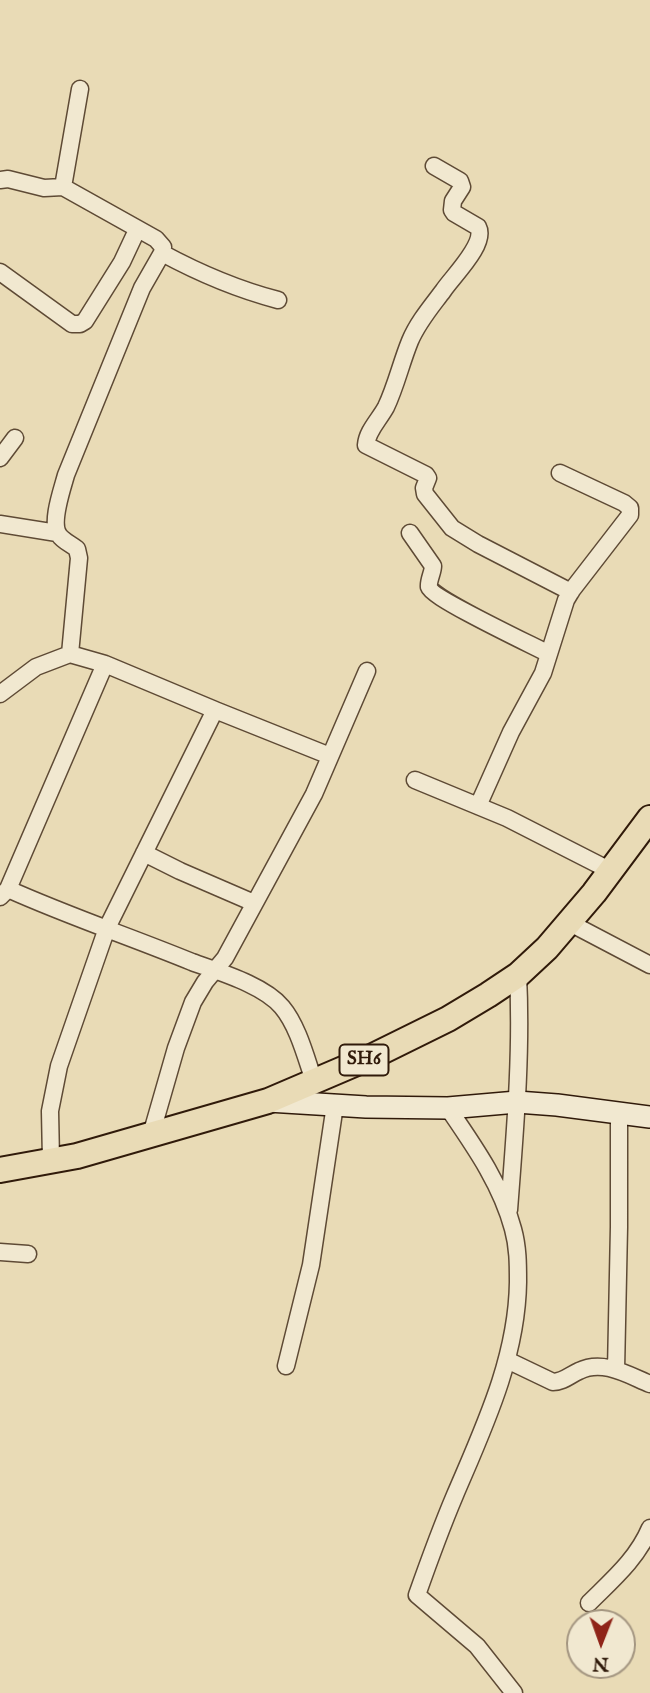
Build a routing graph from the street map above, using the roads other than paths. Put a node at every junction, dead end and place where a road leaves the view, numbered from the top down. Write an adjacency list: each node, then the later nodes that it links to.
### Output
1 (80, 89): 4 (street)
2 (434, 166): 15 (street)
3 (0, 180): 4 (street)
4 (63, 187): 5 (street)
5 (137, 229): 6 (street); 7 (street)
6 (162, 253): 8 (street); 13 (street)
7 (0, 272)
8 (278, 300)
9 (15, 438): 10 (street)
10 (0, 458)
11 (560, 473): 15 (street)
12 (0, 524): 13 (street)
13 (57, 533): 16 (street)
14 (410, 533): 17 (street)
15 (571, 592): 17 (street)
16 (70, 654): 18 (street); 20 (street)
17 (549, 654): 24 (street)
18 (105, 664): 21 (street); 28 (street)
19 (367, 671): 22 (street)
20 (0, 694)
21 (215, 710): 22 (street); 26 (street)
22 (330, 756): 29 (street)
23 (415, 780): 24 (street)
24 (478, 806): 27 (street)
25 (650, 818): 27 (main road, SH6)
26 (144, 853): 29 (street); 31 (street)
27 (611, 871): 30 (main road, SH6)
28 (4, 893): 31 (street)
29 (254, 904): 33 (street)
30 (570, 923): 32 (street); 34 (main road, SH6)
31 (107, 928): 33 (street); 43 (street)
32 (650, 965)
33 (215, 971): 35 (street); 42 (street)
34 (518, 975): 35 (main road, SH6); 37 (street)
35 (314, 1081): 36 (main road, SH6)
36 (268, 1101): 38 (main road); 42 (main road, SH6)
37 (517, 1102): 39 (main road); 40 (main road); 45 (street)
38 (335, 1105): 39 (main road); 49 (street)
39 (448, 1108): 45 (street)
40 (619, 1113): 41 (main road); 50 (street)
41 (650, 1117)
42 (151, 1135): 43 (main road, SH6)
43 (51, 1160): 44 (main road, SH6)
44 (0, 1170)
45 (509, 1213): 48 (street)
46 (0, 1251): 47 (street)
47 (27, 1254)
48 (507, 1360): 50 (street); 54 (street)
49 (286, 1366)
50 (616, 1370): 51 (street)
51 (650, 1384)
52 (650, 1528): 53 (street)
53 (589, 1603)
54 (514, 1693)

